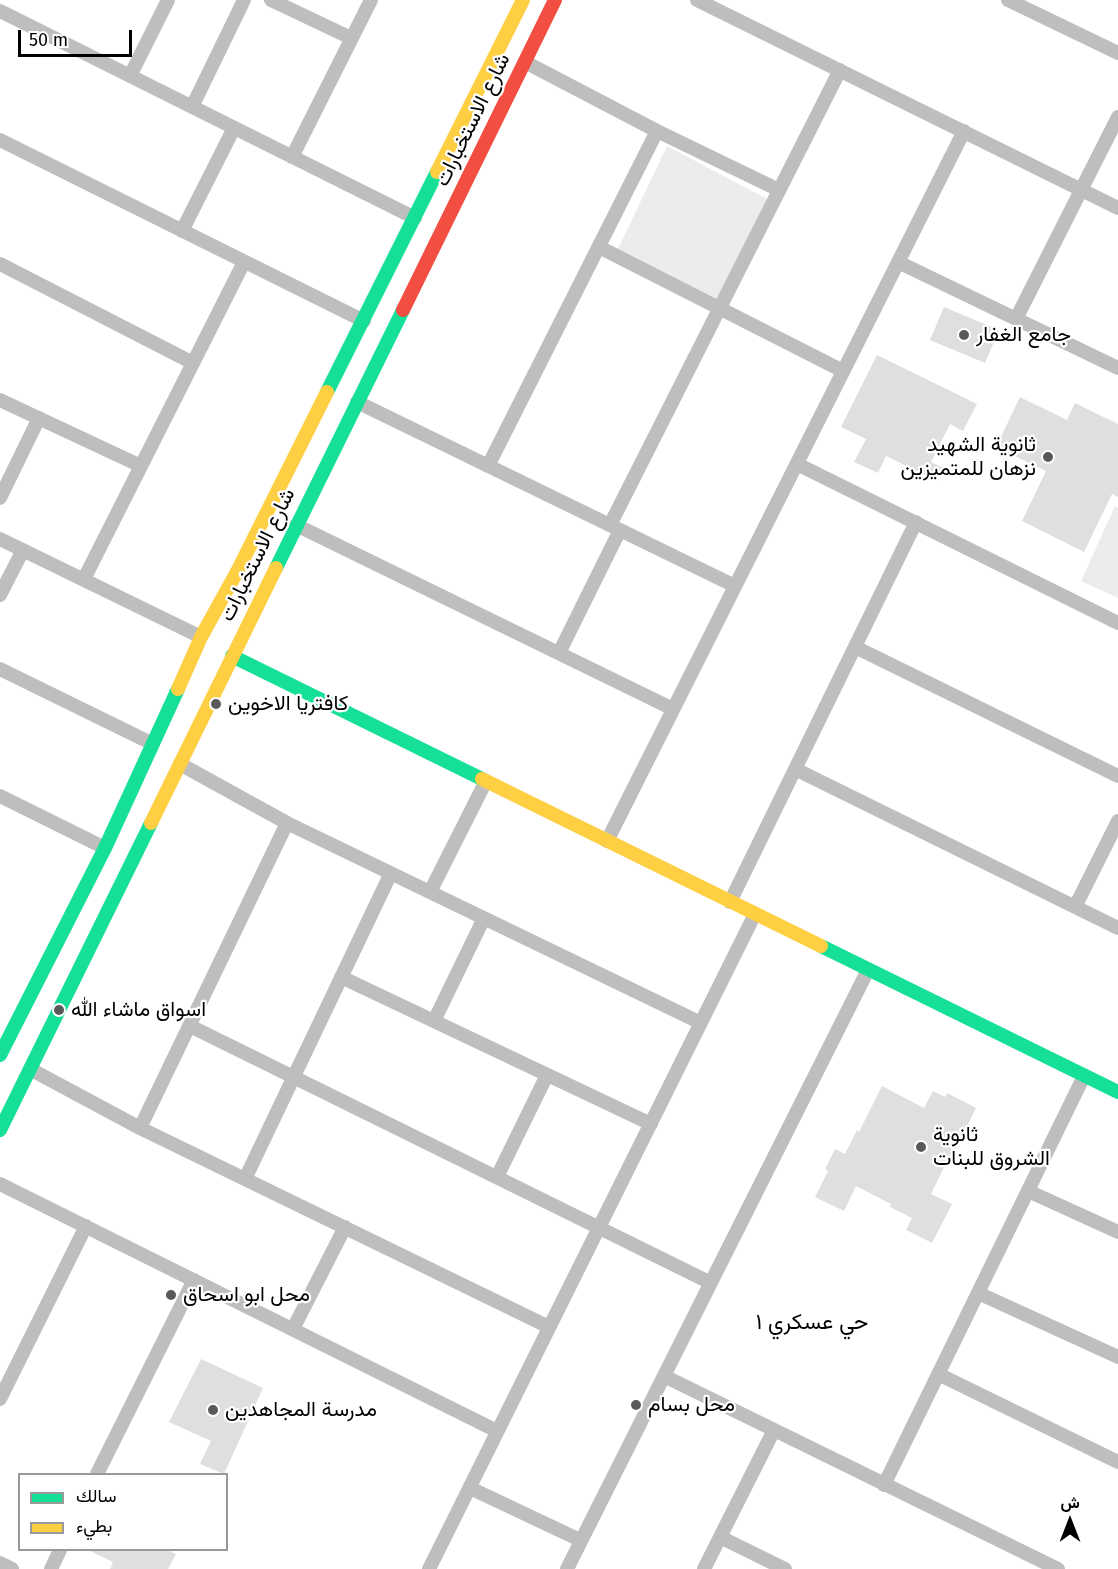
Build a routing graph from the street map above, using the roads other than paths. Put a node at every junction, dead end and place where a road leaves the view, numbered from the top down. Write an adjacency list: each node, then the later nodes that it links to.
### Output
1 (168, 0): 15 (street)
2 (244, 0): 16 (street)
3 (271, 0): 11 (street)
4 (371, 0): 11 (street)
5 (523, 0): 26 (main road, شارع الاستخبارات)
6 (555, 0): 13 (main road, شارع الاستخبارات)
7 (697, 0): 9 (street)
8 (1008, 0): 12 (street)
9 (712, 4): 14 (street)
10 (0, 11): 15 (street)
11 (351, 39): 22 (street)
12 (1118, 53)
13 (525, 62): 19 (street); 39 (main road, شارع الاستخبارات)
14 (840, 70): 20 (street); 23 (street)
15 (130, 76): 16 (street)
16 (192, 107): 18 (street)
17 (1118, 117): 24 (street)
18 (234, 128): 22 (street); 27 (street)
19 (657, 131): 23 (street); 28 (street)
20 (963, 131): 24 (street); 30 (street)
21 (0, 140): 27 (street)
22 (292, 157): 26 (street)
23 (779, 190): 32 (street)
24 (1082, 190): 25 (street); 33 (street)
25 (1118, 208)
26 (415, 218): 34 (main road, شارع الاستخبارات)
27 (182, 231): 29 (street)
28 (599, 247): 32 (street); 43 (street)
29 (244, 262): 34 (street); 35 (street)
30 (898, 262): 33 (street); 37 (street)
31 (0, 264): 35 (street)
32 (719, 308): 37 (street); 47 (street)
33 (1016, 319): 36 (street)
34 (364, 321): 50 (main road, شارع الاستخبارات)
35 (193, 363): 42 (street)
36 (1118, 368)
37 (843, 371): 41 (street)
38 (0, 400): 40 (street)
39 (357, 402): 43 (street); 46 (main road, شارع الاستخبارات)
40 (39, 418): 42 (street); 44 (street)
41 (796, 464): 45 (street); 52 (street)
42 (141, 466): 51 (street)
43 (488, 466): 47 (street)
44 (0, 498)
45 (916, 522): 54 (street); 56 (street)
46 (296, 525): 50 (main road, شارع الاستخبارات); 57 (street)
47 (615, 528): 52 (street); 57 (street)
48 (0, 539): 49 (street)
49 (23, 550): 51 (street); 53 (street)
50 (253, 577): 55 (main road, شارع الاستخبارات); 58 (main road, شارع الاستخبارات)
51 (84, 579): 55 (street)
52 (735, 586): 60 (street)
53 (0, 595)
54 (1118, 622)
55 (201, 637): 61 (main road, شارع الاستخبارات)
56 (855, 647): 63 (street); 64 (street)
57 (559, 653): 60 (street)
58 (232, 656): 62 (main road, شارع الاستخبارات); 65 (main road)
59 (0, 669): 61 (street)
60 (673, 709): 69 (street)
61 (151, 743): 70 (main road, شارع الاستخبارات)
62 (180, 765): 68 (street); 84 (main road, شارع الاستخبارات)
63 (795, 769): 73 (street); 74 (street)
64 (1118, 776)
65 (486, 781): 69 (main road); 72 (street)
66 (0, 796): 70 (street)
67 (1118, 821): 74 (street)
68 (288, 823): 71 (street); 82 (street)
69 (607, 841): 73 (main road)
70 (105, 848): 83 (main road, شارع الاستخبارات)
71 (391, 873): 72 (street); 79 (street)
72 (430, 892): 76 (street)
73 (730, 902): 75 (main road)
74 (1076, 907): 77 (street)
75 (755, 914): 78 (main road); 81 (street)
76 (484, 918): 80 (street); 81 (street)
77 (1118, 928)
78 (868, 970): 86 (main road); 101 (street)
79 (341, 977): 80 (street); 87 (street)
80 (435, 1021): 85 (street)
81 (701, 1023): 89 (street)
82 (190, 1026): 87 (street); 90 (street)
83 (0, 1055)
84 (30, 1070): 90 (street); 91 (main road, شارع الاستخبارات)
85 (547, 1075): 89 (street); 92 (street)
86 (1084, 1076): 88 (main road); 95 (street)
87 (294, 1077): 92 (street); 93 (street)
88 (1118, 1092)
89 (651, 1124): 98 (street)
90 (141, 1128): 93 (street)
91 (0, 1130)
92 (497, 1178): 98 (street)
93 (245, 1179): 97 (street)
94 (0, 1184): 96 (street)
95 (1028, 1191): 99 (street); 102 (street)
96 (86, 1226): 100 (street); 108 (street)
97 (345, 1227): 103 (street); 104 (street)
98 (599, 1228): 101 (street); 103 (street)
99 (1118, 1232)
100 (194, 1280): 104 (street); 112 (street)
101 (711, 1283): 107 (street)
102 (978, 1293): 105 (street); 106 (street)
103 (549, 1327): 110 (street)
104 (293, 1329): 110 (street)
105 (1118, 1357)
106 (938, 1374): 111 (street); 113 (street)
107 (664, 1376): 109 (street); 116 (street)
108 (0, 1399)
109 (774, 1430): 113 (street); 115 (street)
110 (497, 1431): 114 (street)
111 (1118, 1462)
112 (98, 1473)
113 (884, 1485): 125 (street)
114 (470, 1488): 116 (street); 121 (street)
115 (720, 1537): 123 (street); 124 (street)
116 (580, 1540): 122 (street)
117 (60, 1551): 120 (street)
118 (0, 1563): 119 (street)
119 (12, 1569)
120 (51, 1569)
121 (429, 1569)
122 (567, 1569)
123 (704, 1569)
124 (784, 1569)
125 (1057, 1569)

